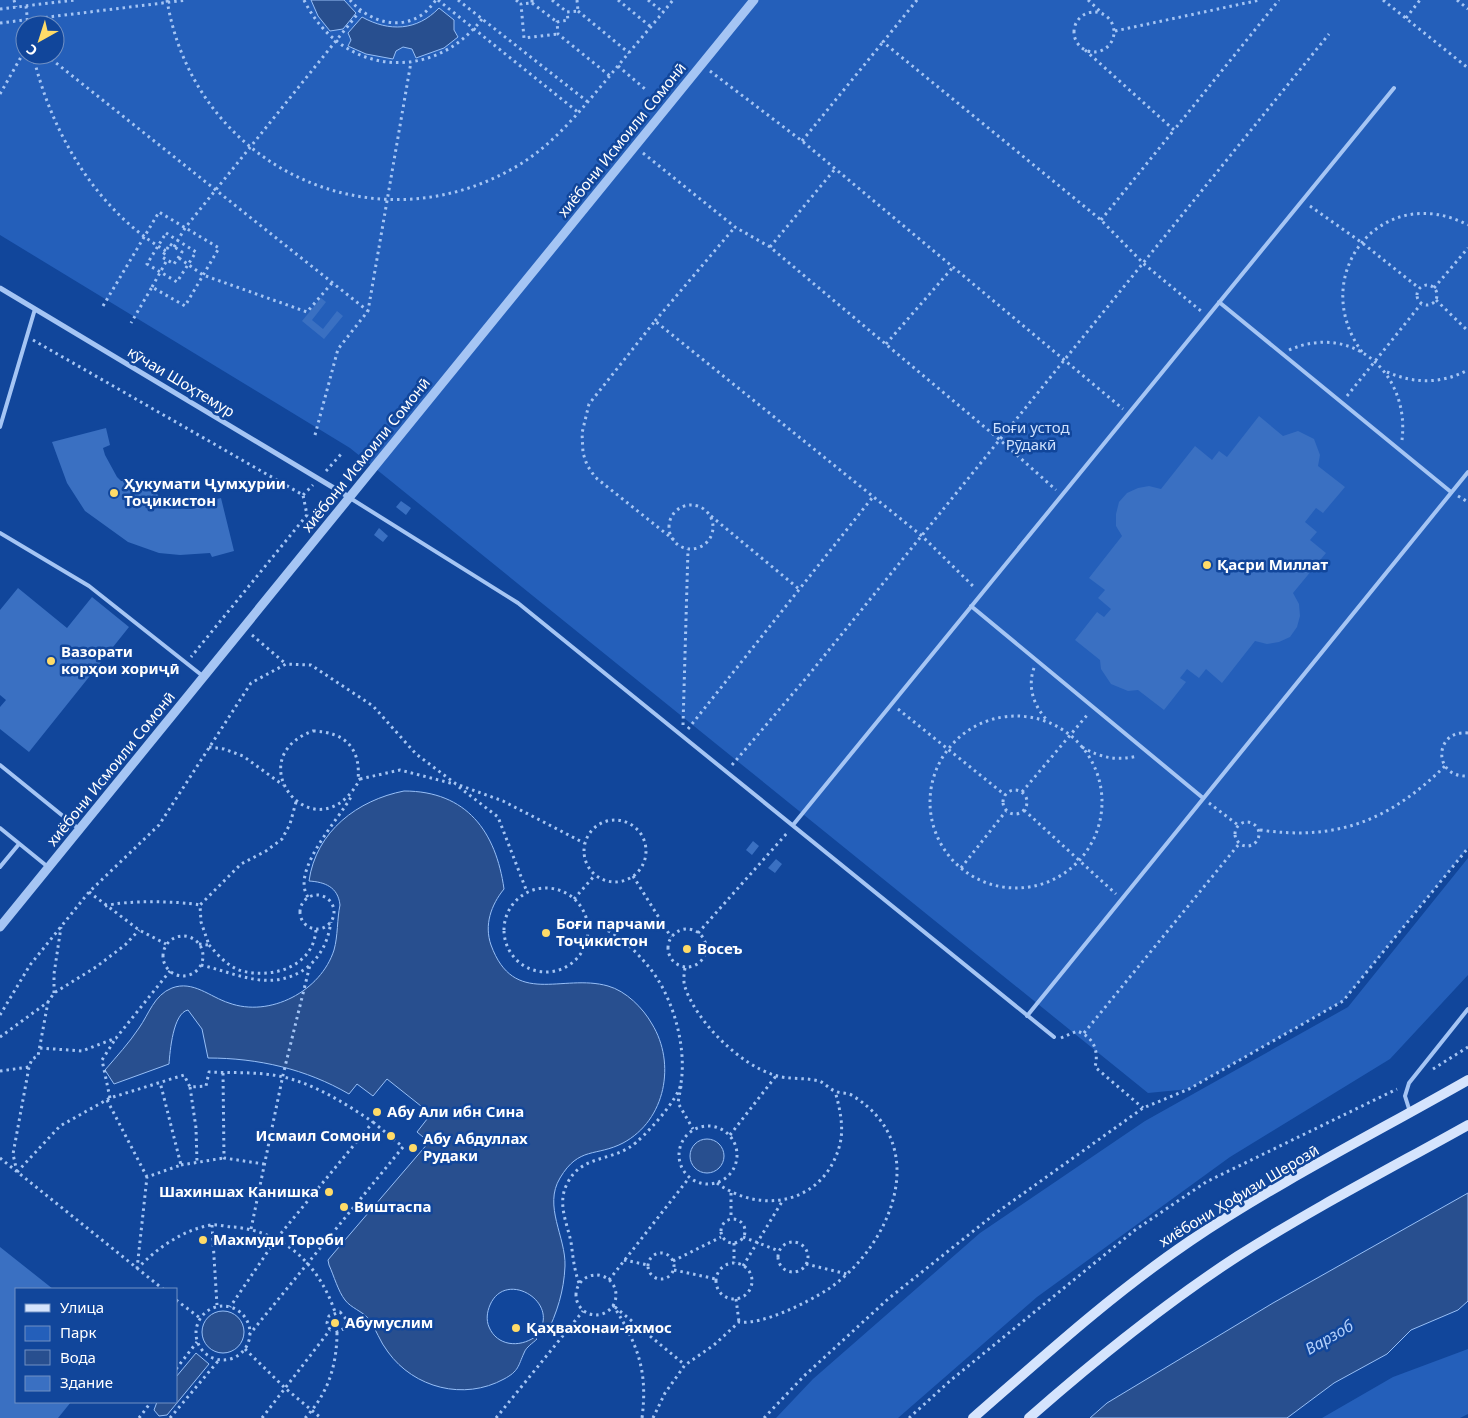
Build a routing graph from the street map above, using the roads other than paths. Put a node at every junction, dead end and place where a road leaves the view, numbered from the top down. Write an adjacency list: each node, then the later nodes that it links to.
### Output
1 (754, 0): 9 (street, хиёбони Исмоили Сомонӣ)
2 (1394, 88): 4 (lane)
3 (0, 288): 5 (street, кӯчаи Шоҳтемур)
4 (1219, 302): 8 (lane); 11 (lane)
5 (35, 309): 6 (lane); 9 (street, кӯчаи Шоҳтемур)
6 (0, 427)
7 (1468, 472): 8 (lane)
8 (1451, 492): 14 (lane)
9 (349, 498): 12 (street, хиёбони Исмоили Сомонӣ); 15 (lane)
10 (0, 533): 12 (lane)
11 (971, 606): 14 (lane); 15 (lane)
12 (204, 677): 17 (street, хиёбони Исмоили Сомонӣ)
13 (0, 765): 17 (lane)
14 (1203, 798): 23 (lane)
15 (793, 825): 23 (lane)
16 (0, 828): 18 (lane)
17 (79, 829): 20 (street, хиёбони Исмоили Сомонӣ)
18 (19, 844): 19 (lane); 20 (lane)
19 (0, 867)
20 (48, 868): 21 (street, хиёбони Исмоили Сомонӣ)
21 (0, 927)
22 (1468, 1009): 26 (lane)
23 (1027, 1016): 24 (lane)
24 (1054, 1037)
25 (1468, 1080): 26 (main road, хиёбони Ҳофизи Шерозӣ)
26 (1410, 1113): 28 (main road, хиёбони Ҳофизи Шерозӣ)
27 (1468, 1125): 29 (main road)
28 (972, 1418)
29 (1029, 1418)

